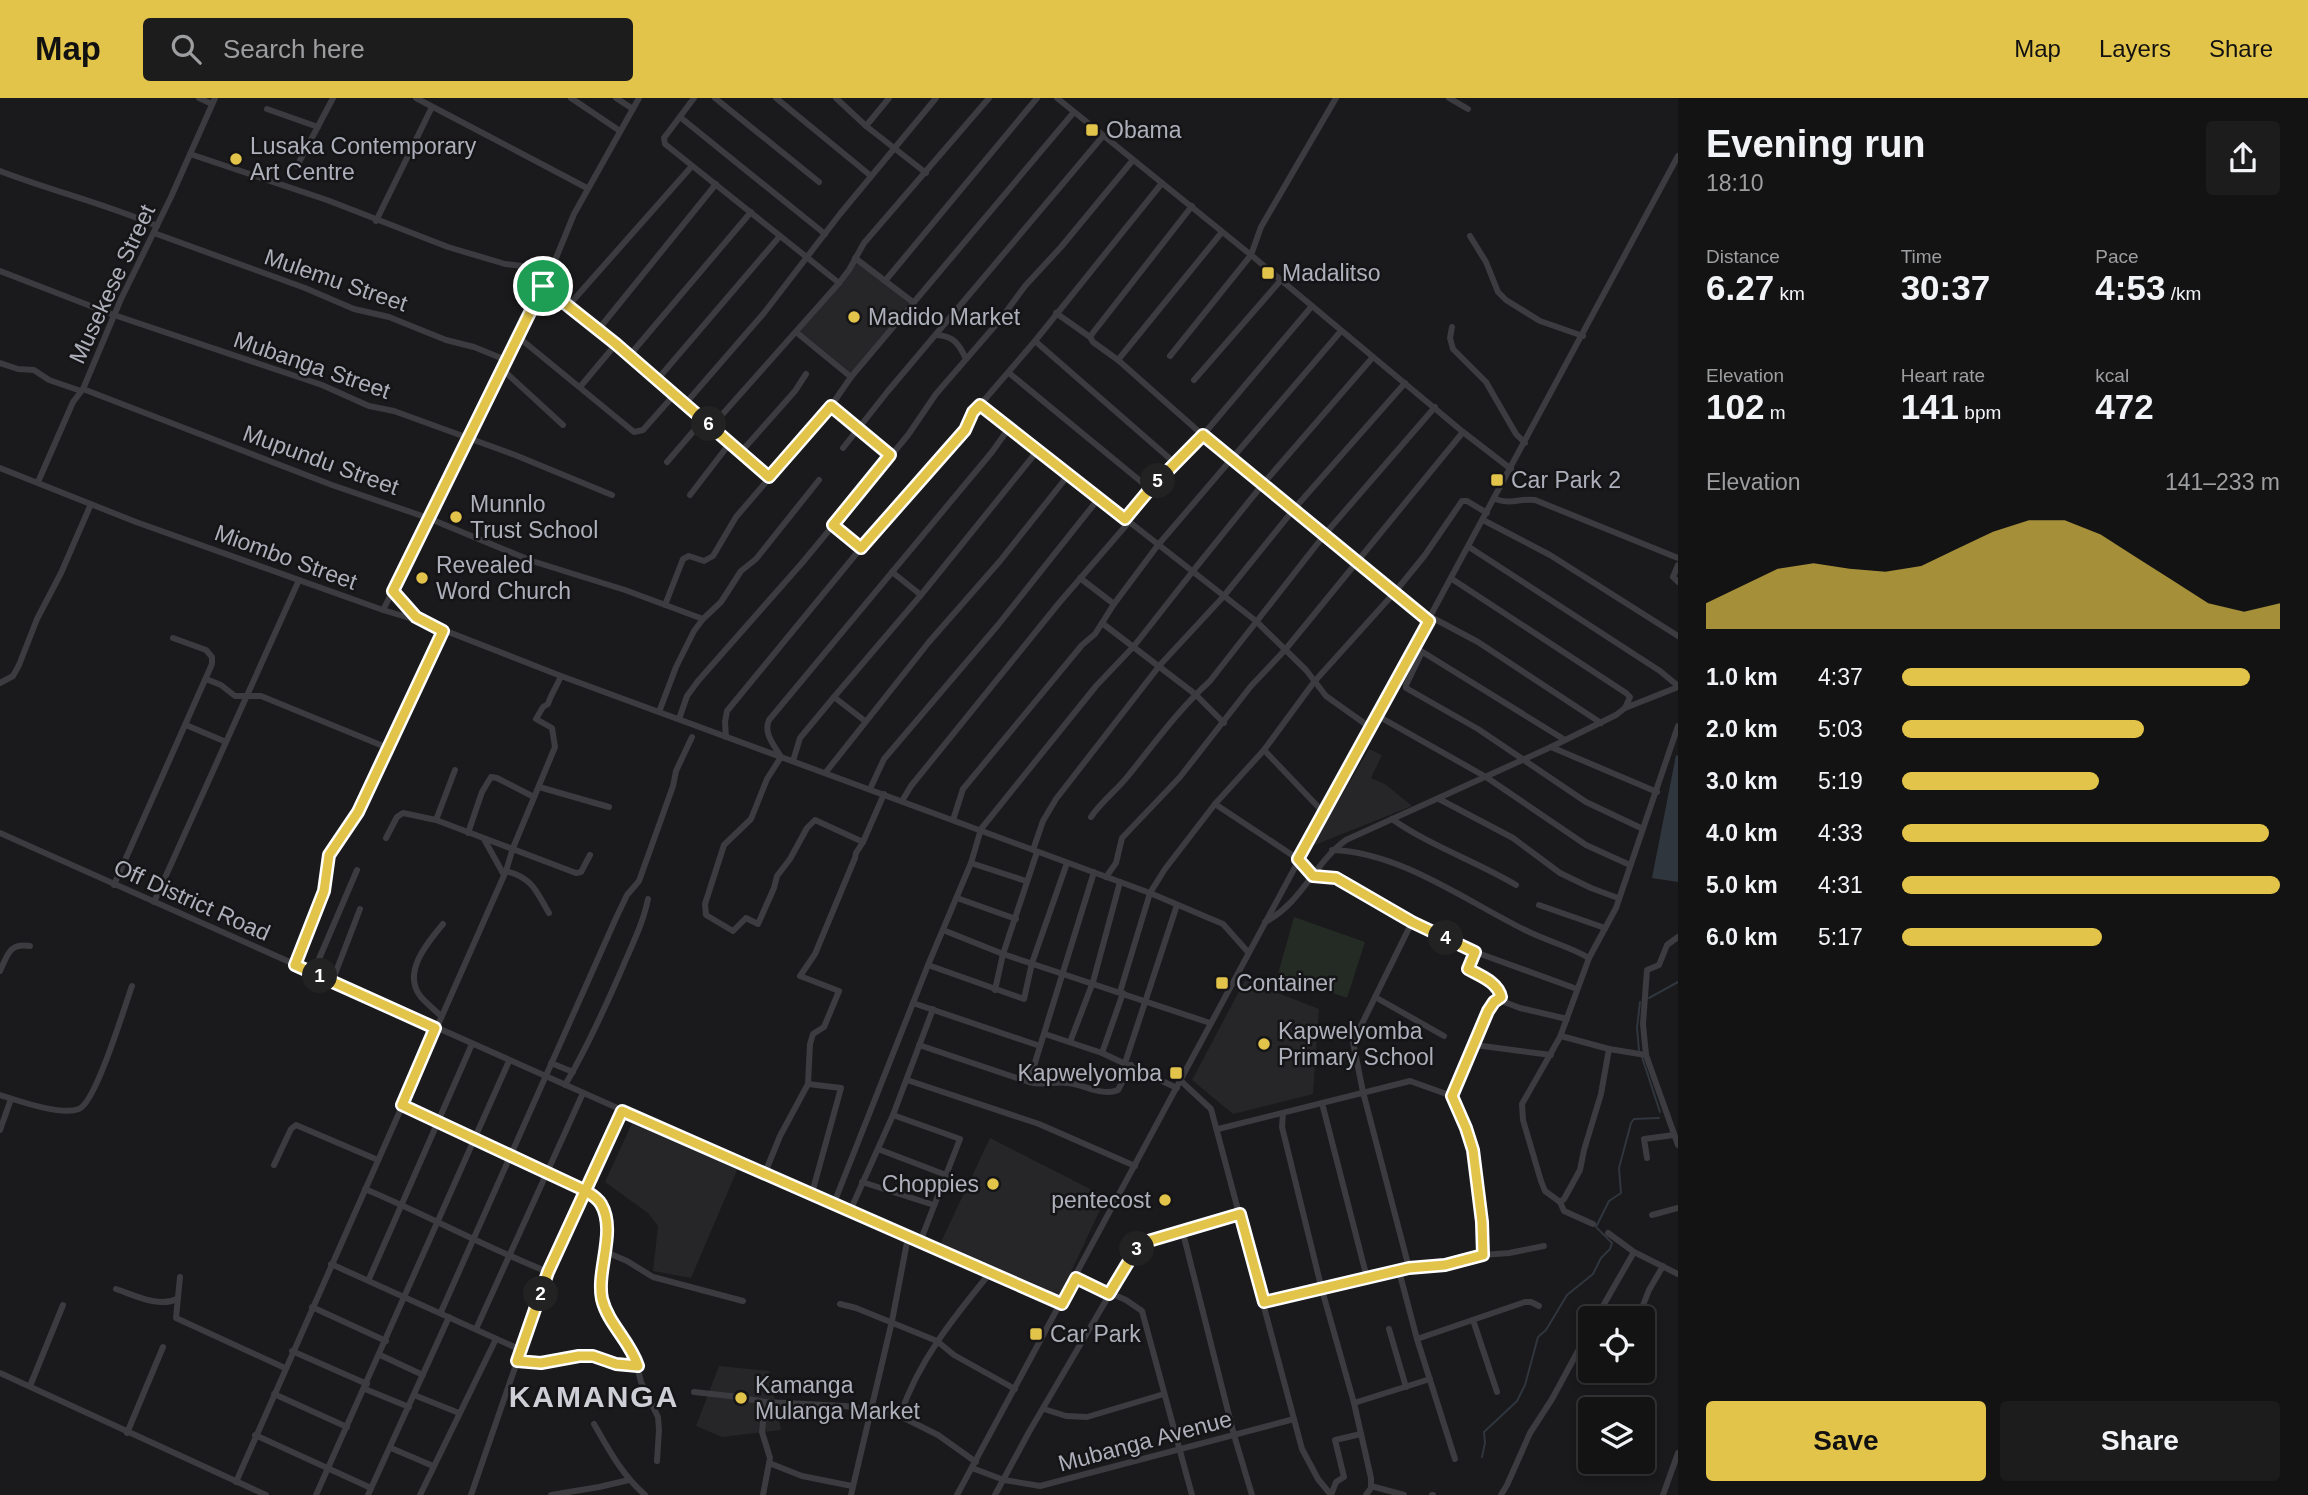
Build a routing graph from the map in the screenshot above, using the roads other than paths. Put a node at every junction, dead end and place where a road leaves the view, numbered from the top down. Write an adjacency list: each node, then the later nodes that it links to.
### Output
1 (199, 98): 18 (street)
2 (333, 98): 26 (street)
3 (416, 98): 19 (street)
4 (571, 98): 27 (street)
5 (616, 98): 21 (street)
6 (639, 98): 21 (street)
7 (694, 98): 24 (street)
8 (715, 98): 38 (street)
9 (776, 98): 37 (street)
10 (836, 98): 25 (street)
11 (889, 98): 25 (street)
12 (936, 98): 29 (street)
13 (989, 98): 36 (street)
14 (1037, 98): 56 (street)
15 (1057, 98): 23 (street)
16 (1336, 98): 51 (street)
17 (1450, 98): 22 (street)
18 (213, 101): 30 (street, Musekese Street)
19 (432, 107): 41 (street); 44 (street)
20 (267, 109): 26 (street)
21 (633, 109): 27 (street)
22 (1468, 109)
23 (1074, 112): 28 (street); 59 (street)
24 (680, 117): 34 (street); 48 (street)
25 (866, 126): 29 (street)
26 (318, 127): 33 (street)
27 (620, 131): 41 (street)
28 (1103, 136): 32 (street); 68 (street)
29 (894, 148): 36 (street); 37 (street)
30 (190, 154): 44 (street); 45 (street, Musekese Street)
31 (1678, 156): 70 (street)
32 (1133, 160): 39 (street); 77 (street)
33 (297, 166)
34 (692, 166): 40 (street); 60 (street)
35 (0, 171): 45 (street)
36 (926, 173): 53 (street)
37 (871, 176): 48 (street)
38 (819, 182)
39 (1162, 183): 42 (street); 62 (street)
40 (716, 184): 43 (street); 65 (street)
41 (587, 188): 57 (street)
42 (1192, 206): 46 (street); 71 (street)
43 (751, 212): 49 (street); 74 (street)
44 (376, 221): 57 (street)
45 (157, 226): 47 (street, Musekese Street)
46 (1222, 232): 51 (street); 79 (street)
47 (154, 233): 63 (street, Musekese Street); 78 (street, Mulemu Street)
48 (825, 234): 52 (street)
49 (780, 236): 52 (street); 85 (street)
50 (1470, 236): 70 (street)
51 (1251, 255): 55 (street); 75 (street)
52 (808, 257): 58 (street); 91 (street)
53 (855, 258): 56 (street); 58 (street)
54 (0, 271): 63 (street, Mubanga Street)
55 (1281, 280): 61 (street); 86 (street)
56 (885, 281): 59 (street)
57 (545, 283): 60 (street); 69 (street)
58 (839, 283): 67 (street)
59 (914, 303): 84 (street)
60 (569, 305): 65 (street)
61 (1312, 306): 66 (street); 101 (street)
62 (1056, 313): 71 (street); 72 (street)
63 (114, 315): 89 (street, Musekese Street); 102 (street, Mubanga Street)
64 (1452, 327): 104 (street)
65 (598, 330): 73 (street)
66 (1341, 331): 76 (street); 109 (street)
67 (796, 332): 84 (street); 97 (street)
68 (936, 335): 77 (street); 98 (street)
69 (517, 336): 78 (street); 88 (street)
70 (1583, 336): 104 (street)
71 (1090, 337): 79 (street)
72 (1035, 341): 82 (street); 111 (street)
73 (616, 344): 74 (street); 88 (street)
74 (629, 356): 85 (street)
75 (1170, 356)
76 (1373, 357): 87 (street); 118 (street)
77 (966, 359): 108 (street)
78 (506, 360): 81 (street)
79 (1118, 360): 101 (street)
80 (0, 363): 89 (street, Mupundu Street)
81 (502, 369): 96 (street); 102 (street)
82 (1009, 373): 92 (street); 119 (street)
83 (806, 374): 107 (street)
84 (852, 377): 93 (street)
85 (657, 380): 90 (street)
86 (1195, 380)
87 (1405, 383): 94 (street); 125 (street)
88 (580, 387): 90 (street)
89 (82, 390): 117 (street, Musekese Street); 127 (street, Mupundu Street)
90 (674, 394): 91 (street)
91 (685, 404): 95 (street)
92 (980, 405): 99 (street); 133 (street)
93 (831, 406): 98 (street); 115 (street)
94 (1435, 407): 100 (street); 130 (street)
95 (703, 420): 97 (street); 110 (street)
96 (563, 425)
97 (712, 426): 103 (street)
98 (858, 428): 105 (street); 108 (street)
99 (1009, 428): 106 (street); 138 (street)
100 (1463, 432): 113 (street); 135 (street)
101 (1203, 435): 109 (street); 111 (street)
102 (468, 438): 120 (street, Mubanga Street); 127 (street)
103 (730, 443): 107 (street); 121 (street)
104 (1525, 443): 113 (street)
105 (843, 448)
106 (1038, 450): 114 (street); 145 (street)
107 (741, 452): 115 (street)
108 (890, 455): 129 (street)
109 (1232, 459): 118 (street); 131 (street)
110 (667, 462)
111 (1176, 464): 119 (street)
112 (0, 468): 117 (street, Miombo Street)
113 (1511, 469): 123 (street)
114 (1070, 474): 122 (street); 175 (street)
115 (769, 477): 147 (street)
116 (819, 480): 150 (street)
117 (38, 482): 124 (street, Miombo Street)
118 (1263, 484): 125 (street); 137 (street)
119 (1150, 489): 128 (street)
120 (612, 495)
121 (690, 495)
122 (1099, 498): 128 (street); 195 (street)
123 (1495, 499): 126 (street); 134 (street)
124 (91, 504): 141 (street, Miombo Street); 166 (street)
125 (1294, 509): 130 (street); 146 (street)
126 (1485, 517): 132 (street); 144 (street); 156 (street)
127 (428, 518): 143 (street); 147 (street, Mupundu Street)
128 (1127, 521): 131 (street); 139 (street)
129 (833, 525): 133 (street); 174 (street)
130 (1325, 534): 135 (street); 152 (street)
131 (1158, 545): 137 (street); 148 (street)
132 (1469, 547): 140 (street); 167 (street)
133 (861, 548): 182 (street)
134 (1678, 558)
135 (1358, 561): 144 (street); 160 (street)
136 (1678, 565): 142 (street)
137 (1192, 571): 146 (street); 158 (street)
138 (892, 572): 145 (street); 188 (street)
139 (1080, 579): 148 (street); 200 (street)
140 (1452, 579): 151 (street); 171 (street)
141 (299, 580): 149 (street, Miombo Street); 169 (street)
142 (1678, 582)
143 (393, 591): 149 (street); 153 (street)
144 (1395, 592): 151 (street); 165 (street)
145 (921, 595): 170 (street)
146 (1223, 597): 152 (street); 162 (street)
147 (666, 604): 150 (street, Mupundu Street)
148 (1114, 604): 154 (street)
149 (383, 610): 153 (street, Miombo Street)
150 (703, 619): 172 (street)
151 (1430, 619): 159 (street); 177 (street)
152 (1256, 621): 160 (street); 168 (street)
153 (423, 622): 155 (street, Miombo Street)
154 (1102, 623): 158 (street); 207 (street)
155 (443, 631): 163 (street, Miombo Street); 186 (street)
156 (1678, 636)
157 (173, 638): 164 (street)
158 (1133, 646): 162 (street); 208 (street)
159 (1415, 647): 161 (street); 173 (street)
160 (1285, 650): 165 (street); 176 (street)
161 (1422, 652): 183 (street); 189 (street)
162 (1160, 665): 168 (street); 217 (street)
163 (561, 676): 172 (street, Miombo Street); 194 (street)
164 (206, 679): 169 (street); 178 (street)
165 (1314, 682): 180 (street); 187 (street)
166 (0, 683)
167 (1678, 687): 171 (street)
168 (1195, 694): 176 (street); 204 (street)
169 (247, 695): 184 (street); 186 (street)
170 (834, 696): 175 (street); 190 (street)
171 (1625, 708): 177 (street)
172 (659, 712): 174 (street, Miombo Street)
173 (1378, 716): 180 (street); 193 (street)
174 (679, 719): 182 (street, Miombo Street)
175 (865, 721): 192 (street)
176 (1224, 723): 227 (street)
177 (1601, 723): 183 (street)
178 (186, 724): 184 (street); 230 (street)
179 (1678, 726): 196 (street)
180 (1371, 728): 203 (street)
181 (692, 737): 287 (street)
182 (726, 737): 188 (street, Miombo Street)
183 (1565, 740): 185 (street)
184 (226, 742): 236 (street)
185 (1551, 747): 189 (street); 196 (street)
186 (388, 748): 254 (street)
187 (1264, 750): 201 (street); 203 (street)
188 (781, 757): 190 (street, Miombo Street); 214 (street)
189 (1521, 760): 193 (street); 209 (street)
190 (793, 761): 192 (street, Miombo Street)
191 (455, 770): 206 (street)
192 (826, 772): 195 (street, Miombo Street)
193 (1486, 777): 199 (street); 222 (street)
194 (539, 787): 198 (street); 202 (street)
195 (870, 789): 197 (street, Miombo Street)
196 (1657, 792): 209 (street)
197 (884, 794): 200 (street, Miombo Street); 214 (street)
198 (534, 797): 211 (street); 215 (street)
199 (1439, 799): 205 (street); 234 (street)
200 (902, 801): 207 (street, Miombo Street)
201 (1215, 804): 219 (street); 232 (street)
202 (609, 807)
203 (1324, 813): 219 (street)
204 (1091, 817)
205 (1392, 819): 216 (street); 231 (street)
206 (436, 820): 211 (street); 212 (street)
207 (953, 820): 208 (street, Miombo Street)
208 (981, 829): 217 (street, Miombo Street); 220 (street)
209 (1643, 829): 222 (street)
210 (0, 833): 230 (street, Off District Road)
211 (468, 833): 213 (street)
212 (386, 838)
213 (485, 839): 215 (street); 224 (street)
214 (863, 842): 294 (street)
215 (513, 848): 218 (street); 224 (street)
216 (1332, 850): 226 (street); 252 (street)
217 (1035, 851): 221 (street, Miombo Street); 228 (street)
218 (590, 855)
219 (1298, 859): 226 (street); 243 (street)
220 (971, 863): 228 (street); 233 (street)
221 (1067, 863): 225 (street, Miombo Street); 253 (street)
222 (1630, 865): 234 (street)
223 (357, 870): 257 (street)
224 (505, 873): 240 (street); 270 (street)
225 (1094, 873): 227 (street, Miombo Street); 258 (street)
226 (1313, 876): 242 (street); 243 (street)
227 (1106, 877): 229 (street, Miombo Street)
228 (1026, 881): 241 (street)
229 (1121, 882): 232 (street, Miombo Street); 260 (street)
230 (114, 885): 236 (street, Off District Road)
231 (1516, 885)
232 (1150, 893): 237 (street, Miombo Street); 264 (street)
233 (957, 898): 241 (street); 246 (street)
234 (1618, 898): 245 (street)
235 (648, 899): 289 (street)
236 (154, 902): 254 (street, Off District Road)
237 (1177, 905): 249 (street, Miombo Street); 267 (street)
238 (1539, 905): 245 (street)
239 (360, 909): 259 (street)
240 (549, 913)
241 (1016, 919): 251 (street)
242 (1412, 922): 250 (street); 265 (street)
243 (1264, 923): 249 (street)
244 (443, 924): 270 (street)
245 (1605, 928): 252 (street)
246 (943, 930): 251 (street); 255 (street)
247 (1678, 937): 285 (street)
248 (30, 946): 256 (street)
249 (1248, 952): 272 (street)
250 (1475, 952): 262 (street); 266 (street)
251 (1003, 954): 253 (street); 263 (street)
252 (1590, 958): 262 (street)
253 (1032, 963): 258 (street); 263 (street)
254 (295, 965): 257 (street, Off District Road)
255 (928, 965): 263 (street); 268 (street)
256 (0, 971)
257 (313, 973): 259 (street, Off District Road)
258 (1062, 973): 260 (street); 274 (street)
259 (332, 982): 273 (street, Off District Road)
260 (1093, 982): 264 (street); 277 (street)
261 (132, 986): 301 (street)
262 (1577, 989): 271 (street)
263 (995, 990)
264 (1121, 993): 267 (street); 283 (street)
265 (1375, 997): 275 (street); 297 (street)
266 (1499, 1000): 271 (street); 280 (street)
267 (1147, 1001): 272 (street); 288 (street)
268 (913, 1003): 269 (street); 329 (street)
269 (933, 1009): 279 (street); 281 (street)
270 (441, 1016): 273 (street)
271 (1567, 1019): 276 (street)
272 (1210, 1023): 292 (street)
273 (435, 1028): 278 (street, Off District Road); 303 (street)
274 (1045, 1034): 277 (street); 281 (street)
275 (1444, 1036)
276 (1561, 1036): 282 (street); 284 (street)
277 (1070, 1042): 283 (street)
278 (472, 1044): 286 (street, Off District Road); 308 (street)
279 (919, 1045): 291 (street); 293 (street)
280 (1475, 1045): 284 (street); 300 (street)
281 (1040, 1046): 293 (street)
282 (1609, 1049): 285 (street); 328 (street)
283 (1102, 1053): 288 (street)
284 (1551, 1055): 328 (street)
285 (1646, 1055): 312 (street)
286 (509, 1061): 290 (street, Off District Road); 313 (street)
287 (551, 1063): 289 (street); 290 (street)
288 (1128, 1064): 293 (street); 296 (street)
289 (573, 1072): 295 (street)
290 (545, 1076): 295 (street, Off District Road); 316 (street)
291 (907, 1080): 306 (street); 320 (street)
292 (1181, 1081): 296 (street); 310 (street)
293 (1028, 1082)
294 (808, 1084): 322 (street); 327 (street)
295 (565, 1085): 298 (street, Off District Road)
296 (1177, 1088): 320 (street)
297 (1363, 1092): 300 (street); 302 (street); 350 (street)
298 (583, 1093): 304 (street, Off District Road); 321 (street)
299 (0, 1095): 301 (street)
300 (1452, 1096): 346 (street)
301 (11, 1099): 311 (street)
302 (1322, 1103): 305 (street); 357 (street)
303 (402, 1105): 308 (street); 318 (street)
304 (622, 1111): 322 (street, Off District Road); 326 (street)
305 (1283, 1113): 307 (street); 309 (street)
306 (893, 1115): 315 (street); 323 (street)
307 (1271, 1116): 309 (street); 310 (street)
308 (438, 1122): 313 (street); 330 (street)
309 (1282, 1127): 360 (street)
310 (1217, 1129): 334 (street)
311 (0, 1130)
312 (1674, 1135): 314 (street); 317 (street)
313 (475, 1138): 316 (street); 336 (street)
314 (1678, 1145)
315 (877, 1149): 323 (street); 324 (street)
316 (512, 1154): 321 (street); 341 (street)
317 (1647, 1158)
318 (378, 1160): 319 (street); 325 (street)
319 (274, 1165)
320 (1135, 1166): 356 (street)
321 (546, 1171): 326 (street); 347 (street)
322 (765, 1173): 327 (street, Off District Road)
323 (946, 1175): 331 (street)
324 (862, 1182): 331 (street); 333 (street)
325 (365, 1189): 330 (street); 348 (street)
326 (584, 1190): 344 (street); 352 (street)
327 (812, 1193): 329 (street, Off District Road)
328 (1560, 1202): 337 (street)
329 (834, 1203): 333 (street, Off District Road)
330 (401, 1204): 336 (street); 358 (street)
331 (934, 1205): 342 (street)
332 (1678, 1208): 335 (street)
333 (849, 1210): 340 (street, Off District Road)
334 (1240, 1214): 338 (street); 365 (street)
335 (1652, 1215)
336 (436, 1222): 341 (street); 362 (street)
337 (1593, 1224)
338 (1182, 1229): 361 (street); 416 (street)
339 (1608, 1233): 345 (street)
340 (908, 1237): 342 (street, Off District Road); 376 (street)
341 (472, 1240): 347 (street); 373 (street)
342 (920, 1242): 353 (street, Off District Road)
343 (1544, 1246): 346 (street)
344 (606, 1252): 364 (street); 389 (street)
345 (1634, 1252): 349 (street); 369 (street)
346 (1483, 1255): 350 (street)
347 (508, 1256): 352 (street); 377 (street)
348 (331, 1264): 358 (street); 371 (street)
349 (1662, 1266): 354 (street); 370 (street)
350 (1409, 1268): 351 (street)
351 (1399, 1271): 357 (street); 380 (street)
352 (548, 1272): 384 (street)
353 (990, 1273): 367 (street, Off District Road); 382 (street)
354 (1678, 1274)
355 (180, 1277): 363 (street)
356 (1076, 1278): 361 (street); 367 (street)
357 (1367, 1278): 360 (street)
358 (369, 1279): 362 (street)
359 (116, 1289): 363 (street)
360 (1322, 1290): 365 (street); 404 (street)
361 (1109, 1294): 401 (street); 406 (street)
362 (405, 1296): 373 (street); 381 (street)
363 (177, 1299): 390 (street)
364 (743, 1301)
365 (1264, 1302): 410 (street)
366 (840, 1304): 376 (street)
367 (1062, 1304): 397 (street)
368 (63, 1305): 394 (street)
369 (1603, 1306)
370 (1643, 1306)
371 (312, 1307): 381 (street); 385 (street)
372 (1539, 1307): 375 (street)
373 (441, 1312): 374 (street)
374 (449, 1317): 377 (street); 392 (street)
375 (1473, 1320): 380 (street); 399 (street)
376 (891, 1321): 382 (street); 407 (street)
377 (476, 1329): 379 (street)
378 (1389, 1329): 396 (street)
379 (496, 1339): 384 (street); 408 (street)
380 (1417, 1339): 393 (street)
381 (386, 1341): 387 (street)
382 (937, 1341): 397 (street); 409 (street)
383 (163, 1347): 413 (street)
384 (521, 1350): 388 (street)
385 (292, 1351): 390 (street); 395 (street)
386 (1578, 1351): 447 (street)
387 (380, 1355): 392 (street); 395 (street)
388 (517, 1361): 389 (street); 435 (street)
389 (638, 1366): 421 (street)
390 (285, 1368): 400 (street)
391 (0, 1373): 394 (street)
392 (423, 1375): 402 (street)
393 (1430, 1379): 396 (street); 420 (street)
394 (30, 1386): 413 (street)
395 (366, 1387): 405 (street); 412 (street)
396 (1406, 1387): 404 (street)
397 (1014, 1390): 423 (street)
398 (694, 1392): 403 (street, Mubanga Avenue)
399 (1497, 1392)
400 (274, 1394): 412 (street); 415 (street)
401 (1164, 1394): 406 (street); 418 (street)
402 (414, 1395): 405 (street); 408 (street)
403 (765, 1402): 407 (street, Mubanga Avenue); 422 (street)
404 (1354, 1403): 414 (street)
405 (409, 1407): 417 (street)
406 (1044, 1409): 427 (street)
407 (870, 1411): 409 (street, Mubanga Avenue); 429 (street)
408 (459, 1413): 424 (street)
409 (900, 1416): 423 (street, Mubanga Avenue)
410 (1294, 1419): 416 (street, Mubanga Avenue); 444 (street)
411 (594, 1424): 426 (street)
412 (347, 1427): 425 (street)
413 (127, 1433): 428 (street)
414 (1361, 1434): 430 (street); 444 (street)
415 (255, 1435): 425 (street); 428 (street)
416 (1234, 1435): 418 (street, Mubanga Avenue); 443 (street)
417 (391, 1448): 424 (street); 431 (street)
418 (1180, 1450): 427 (street, Mubanga Avenue); 442 (street)
419 (1678, 1453): 448 (street)
420 (1455, 1459)
421 (657, 1461)
422 (769, 1463): 429 (street); 438 (street)
423 (974, 1465): 427 (street, Mubanga Avenue); 440 (street)
424 (433, 1466): 434 (street)
425 (329, 1468): 431 (street); 433 (street)
426 (629, 1480): 436 (street); 437 (street)
427 (1003, 1480): 441 (street)
428 (236, 1482): 432 (street)
429 (852, 1486): 439 (street)
430 (1371, 1486): 445 (street); 446 (street)
431 (370, 1492)
432 (266, 1495)
433 (316, 1495)
434 (420, 1495)
435 (471, 1495)
436 (551, 1495)
437 (645, 1495)
438 (763, 1495)
439 (851, 1495)
440 (957, 1495)
441 (995, 1495)
442 (1192, 1495)
443 (1252, 1495)
444 (1331, 1495)
445 (1366, 1495)
446 (1404, 1495)
447 (1501, 1495)
448 (1663, 1495)

